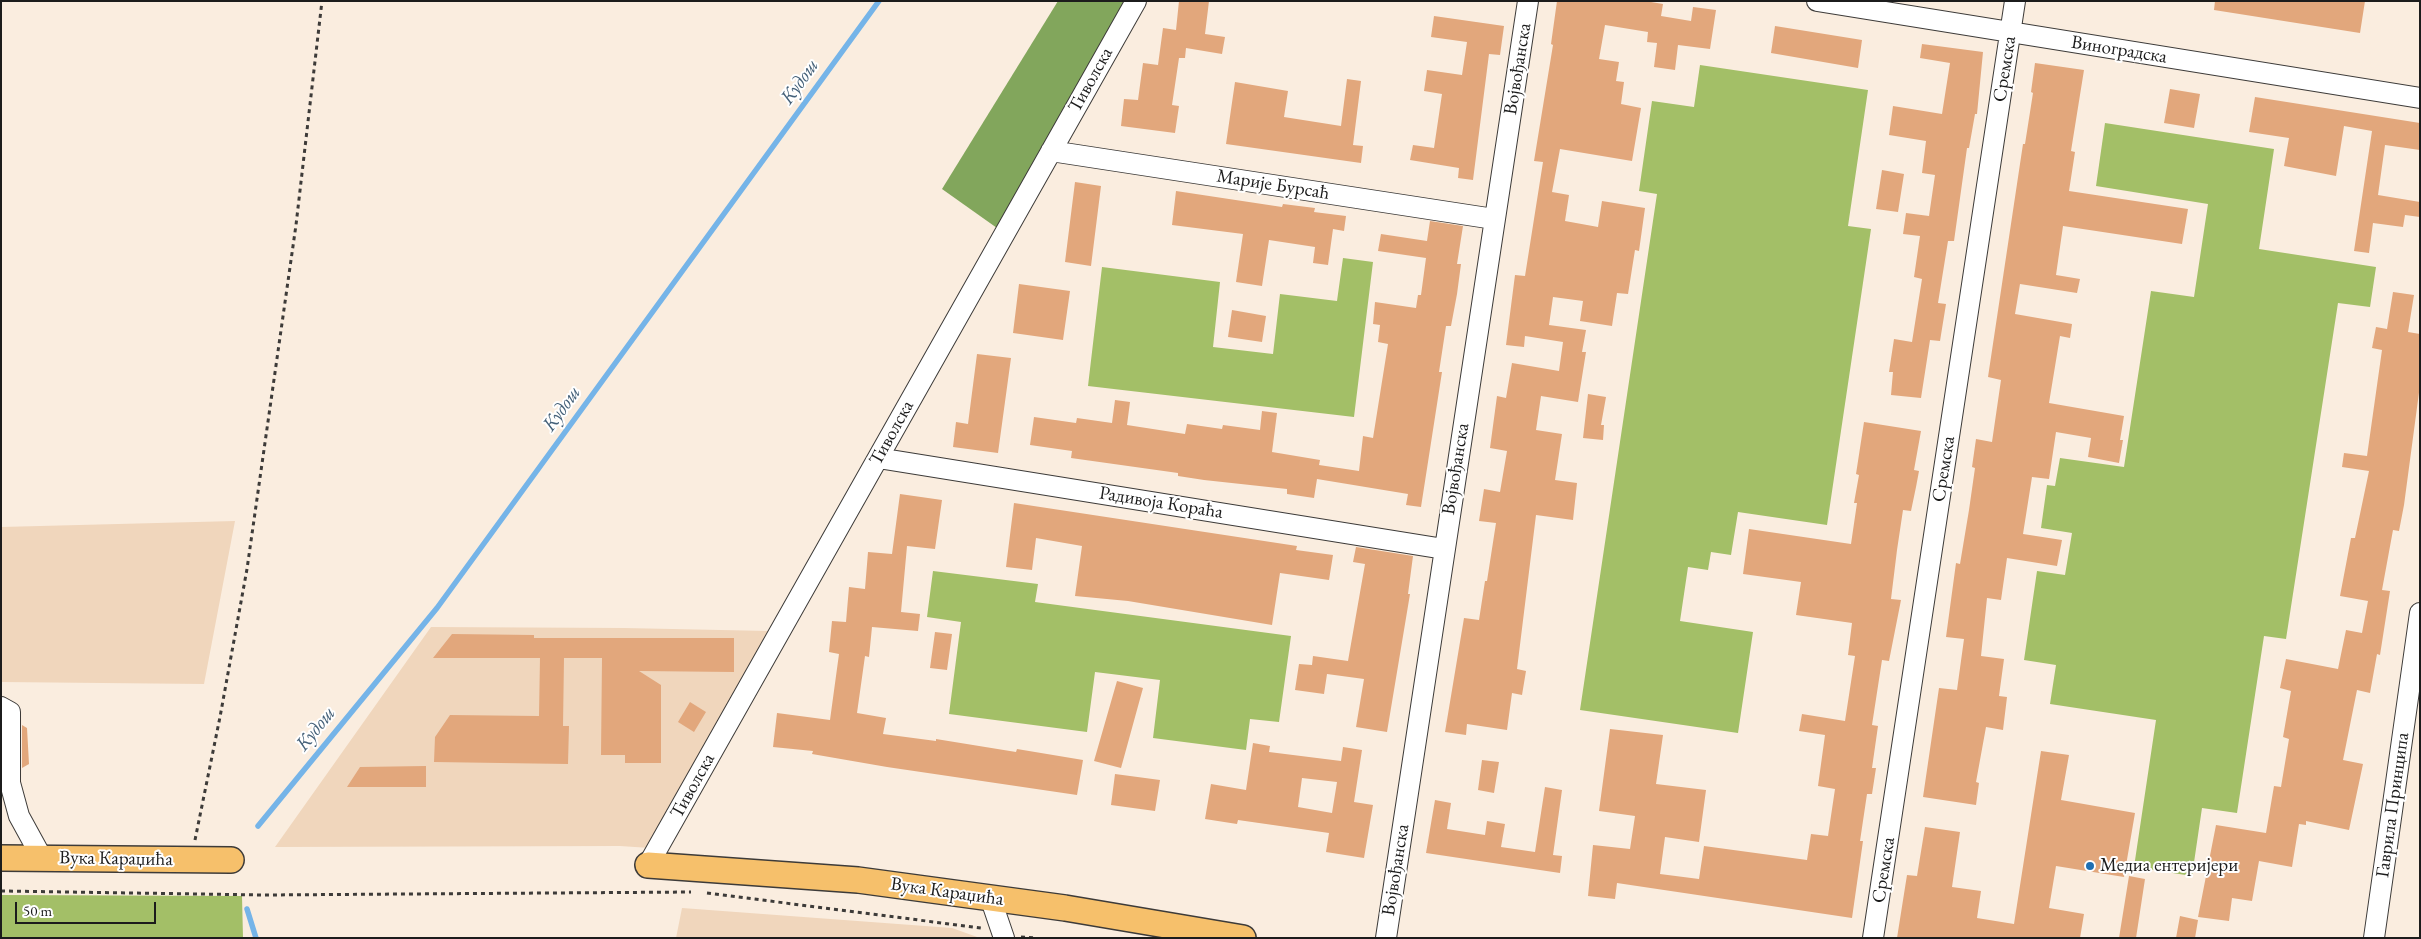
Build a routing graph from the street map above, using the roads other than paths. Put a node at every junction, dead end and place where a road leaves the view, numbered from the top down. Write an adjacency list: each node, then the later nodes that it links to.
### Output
1 (1136, 1): 7 (street, Тиволска)
2 (1528, 1): 8 (street, Војвођанска)
3 (1817, 1): 5 (street, Виноградска)
4 (2015, 1): 5 (street, Сремска)
5 (2010, 32): 6 (street, Виноградска); 21 (street, Сремска)
6 (2420, 98)
7 (1051, 150): 8 (street, Марије Бурсаћ); 9 (street, Тиволска)
8 (1494, 219): 10 (street, Војвођанска)
9 (878, 458): 10 (street, Радивоја Кораћа); 16 (street, Тиволска)
10 (1444, 549): 20 (street, Војвођанска)
11 (2420, 613): 22 (street, Гаврила Принципа)
12 (1, 707): 14 (street)
13 (1, 858): 14 (main road, Вука Караџића)
14 (42, 858): 15 (main road, Вука Караџића)
15 (231, 860)
16 (648, 865): 17 (main road, Вука Караџића)
17 (990, 897): 18 (street); 19 (main road, Вука Караџића)
18 (1004, 937)
19 (1243, 938)
20 (1386, 938)
21 (1873, 938)
22 (2374, 938)

